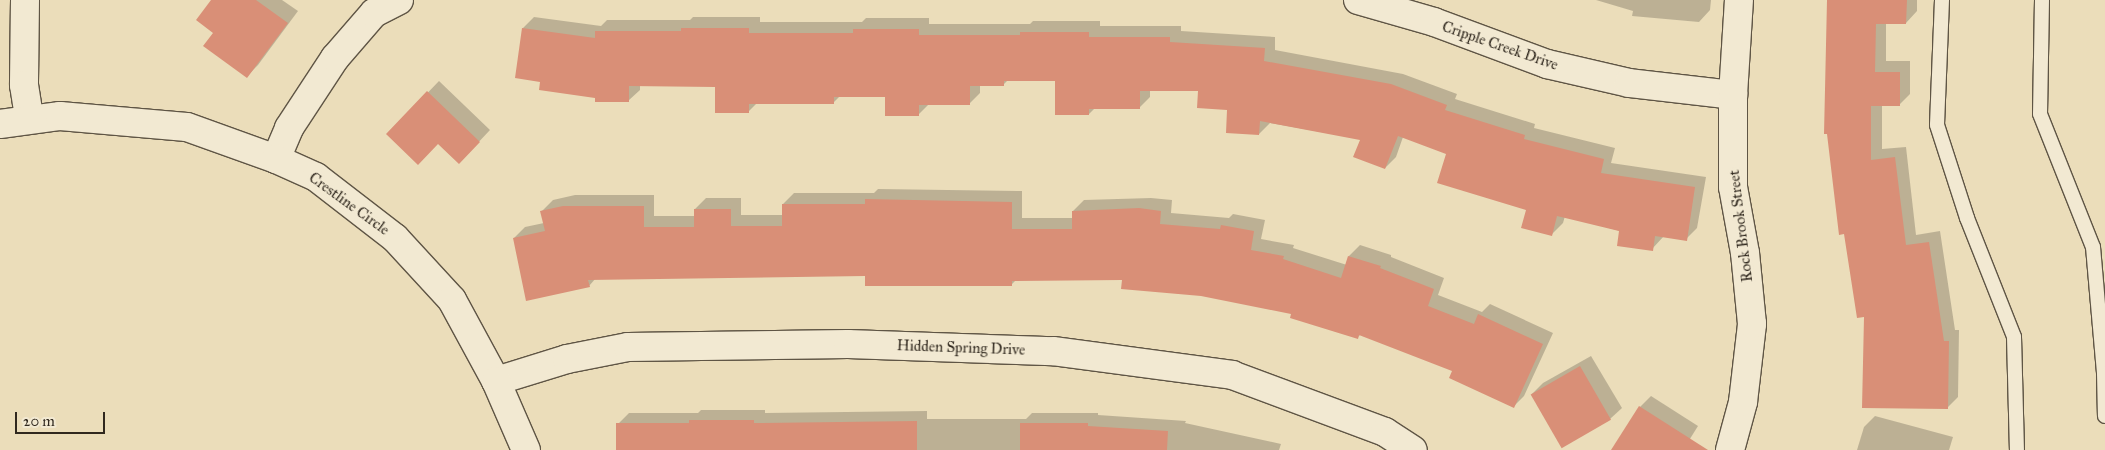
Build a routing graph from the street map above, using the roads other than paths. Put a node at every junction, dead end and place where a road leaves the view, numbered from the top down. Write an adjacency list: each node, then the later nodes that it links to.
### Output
1 (25, 0): 8 (street)
2 (399, 0): 10 (street)
3 (1358, 0): 7 (street, Cripple Creek Drive)
4 (1739, 0): 7 (street, Rock Brook Street)
5 (1942, 0): 16 (lane)
6 (2042, 0): 12 (lane)
7 (1733, 95): 15 (street, Rock Brook Street)
8 (29, 118): 9 (street, Crestline Circle); 10 (street, Crestline Circle)
9 (0, 124)
10 (276, 159): 11 (street, Crestline Circle)
11 (496, 381): 13 (street, Crestline Circle); 14 (street, Hidden Spring Drive)
12 (2105, 416)
13 (526, 450)
14 (1413, 450)
15 (1730, 450)
16 (2017, 450)

